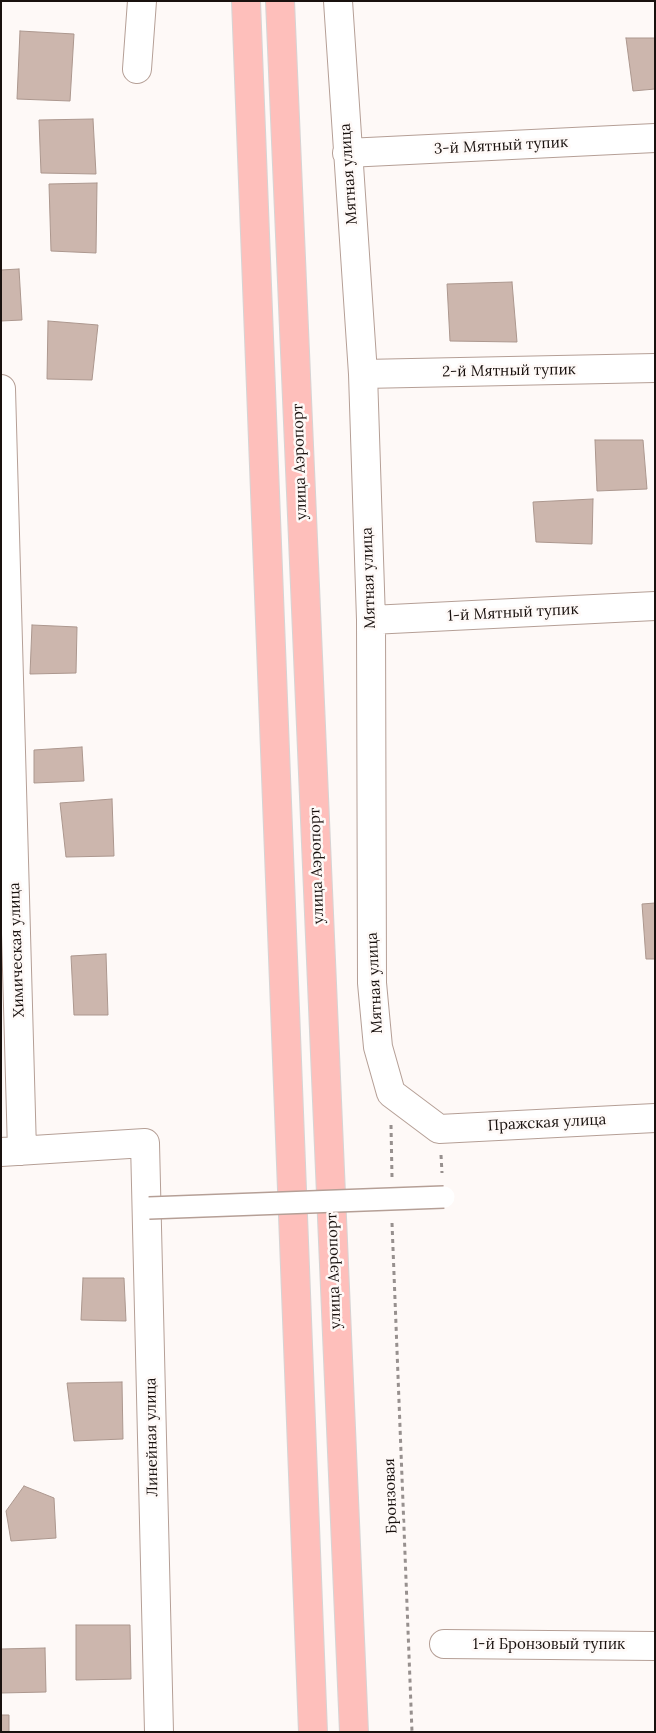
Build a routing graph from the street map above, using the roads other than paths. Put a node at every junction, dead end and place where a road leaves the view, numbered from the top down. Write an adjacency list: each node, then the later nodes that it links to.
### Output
1 (142, 1): 5 (street)
2 (246, 1): 21 (main road)
3 (280, 1): 22 (main road, улица Аэропорт)
4 (338, 1): 7 (street, Мятная улица)
5 (137, 69)
6 (655, 138): 7 (street, 3-й Мятный тупик)
7 (347, 153): 9 (street, Мятная улица)
8 (655, 368): 9 (street, 2-й Мятный тупик)
9 (362, 374): 12 (street, Мятная улица)
10 (1, 389): 15 (street, Химическая улица)
11 (655, 606): 12 (street, 1-й Мятный тупик)
12 (371, 620): 14 (street, Мятная улица)
13 (655, 1118): 14 (street, Пражская улица)
14 (440, 1129)
15 (12, 1151): 20 (street, Линейная улица)
16 (444, 1197): 17 (street, bridge)
17 (149, 1208)
18 (444, 1644): 19 (street, 1-й Бронзовый тупик)
19 (655, 1646)
20 (159, 1732)
21 (314, 1732)
22 (354, 1732)

